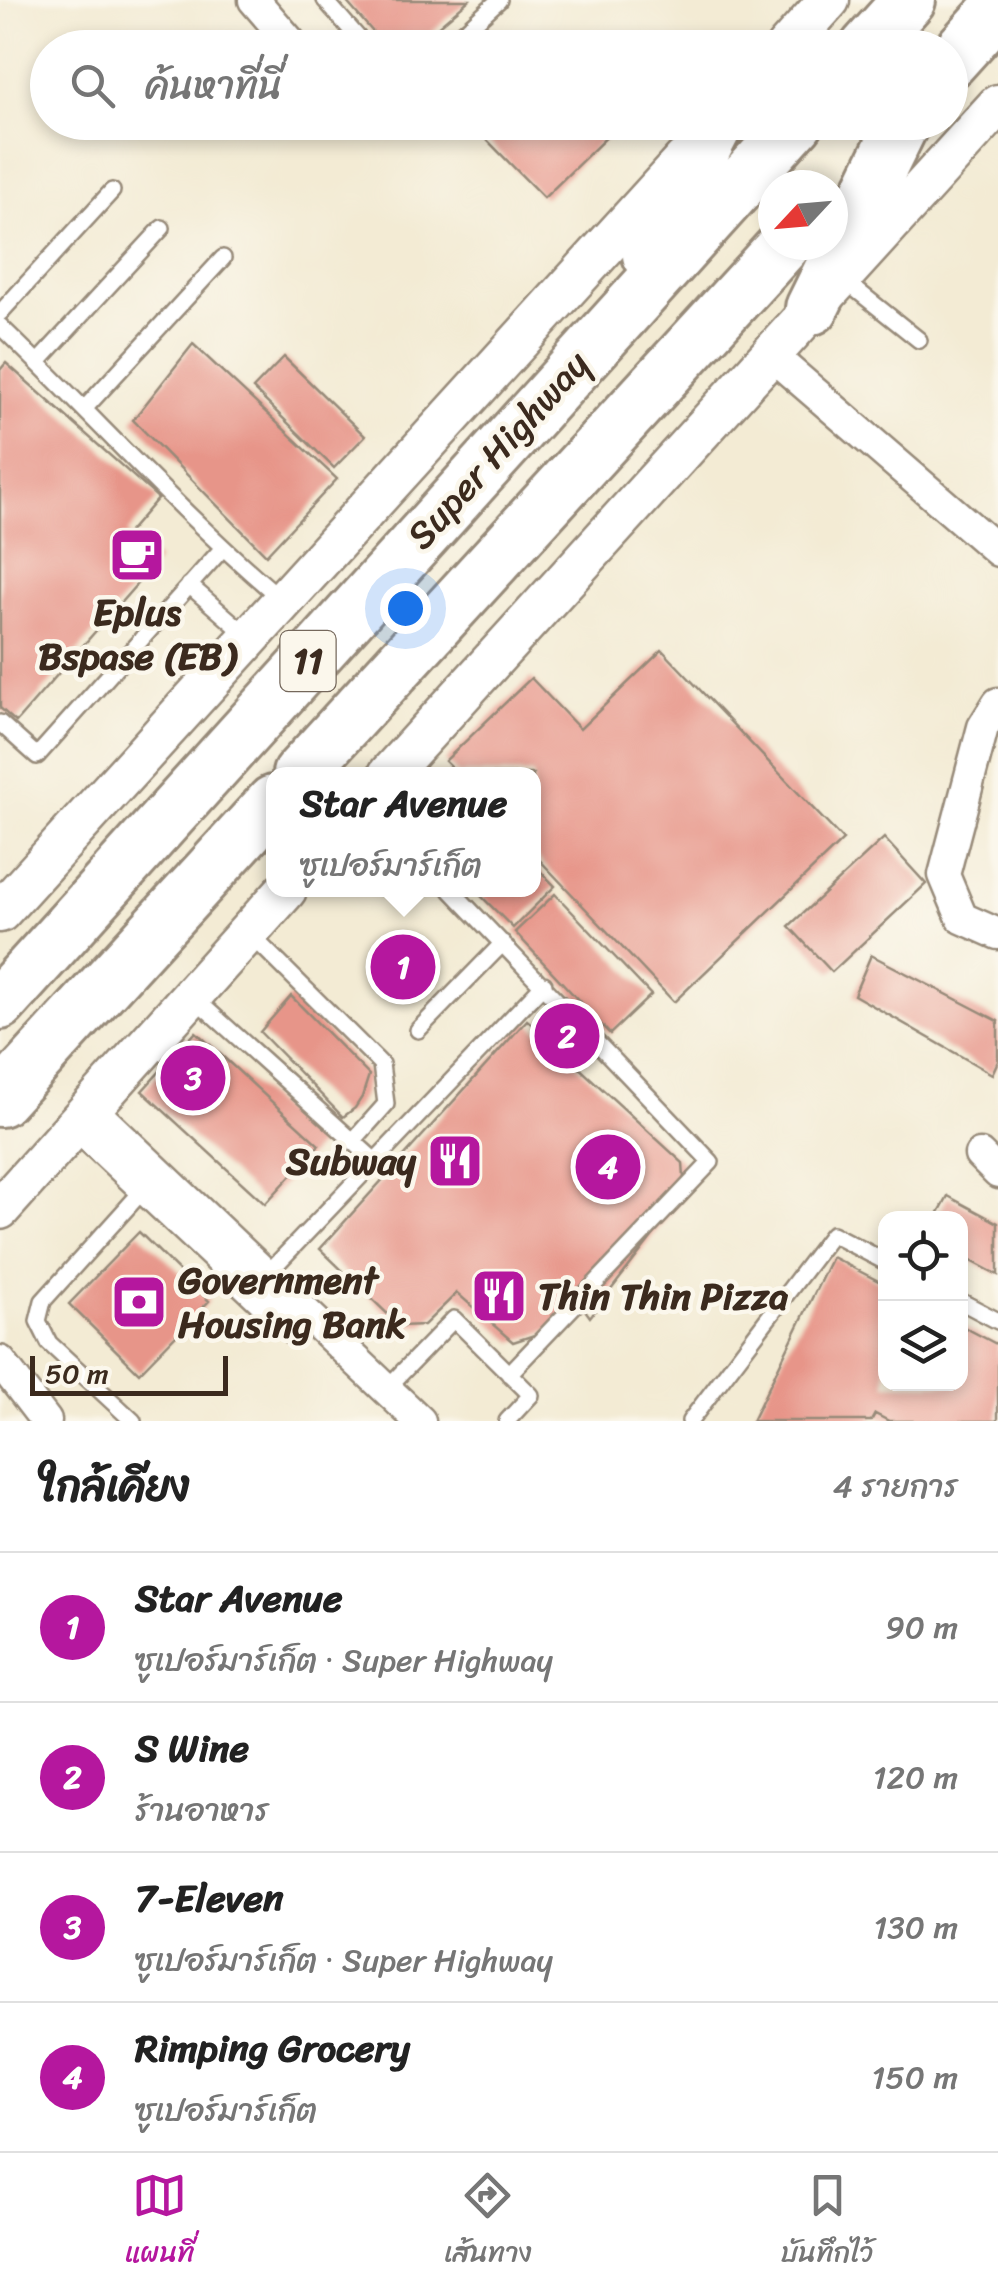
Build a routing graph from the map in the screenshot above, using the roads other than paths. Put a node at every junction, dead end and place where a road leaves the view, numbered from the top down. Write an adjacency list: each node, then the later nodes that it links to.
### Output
1 (254, 0): 7 (street)
2 (325, 0): 8 (lane)
3 (499, 0): 9 (lane)
4 (829, 0): 10 (main road)
5 (909, 0): 11 (highway)
6 (998, 9): 12 (highway)
7 (280, 30)
8 (351, 30)
9 (466, 30)
10 (802, 30)
11 (882, 30)
12 (968, 42)
13 (998, 106): 14 (main road)
14 (968, 139)
15 (702, 140): 37 (main road)
16 (709, 140): 28 (highway)
17 (780, 140): 28 (highway, Super Highway / 11)
18 (882, 140): 21 (highway)
19 (891, 140): 26 (highway)
20 (967, 140): 26 (main road)
21 (848, 175)
22 (112, 191): 27 (lane)
23 (162, 228): 32 (lane)
24 (223, 258): 33 (lane)
25 (770, 260): 41 (highway, Super Highway / 11)
26 (826, 293): 30 (lane); 31 (main road)
27 (0, 314)
28 (616, 319): 52 (highway, Super Highway / 11)
29 (0, 326): 32 (lane)
30 (919, 340)
31 (772, 355): 35 (street); 42 (main road)
32 (38, 362): 33 (lane)
33 (86, 407): 34 (lane)
34 (222, 548): 36 (lane); 37 (lane)
35 (998, 551)
36 (189, 585): 38 (lane); 40 (lane)
37 (282, 600): 38 (main road)
38 (249, 637): 46 (main road)
39 (998, 702): 48 (street)
40 (0, 723)
41 (305, 767)
42 (395, 767)
43 (266, 810): 54 (highway)
44 (280, 897): 47 (main road)
45 (458, 897): 49 (lane)
46 (0, 912)
47 (248, 932): 51 (main road); 56 (lane)
48 (998, 934)
49 (503, 943): 50 (lane); 53 (lane)
50 (544, 984): 57 (lane); 66 (lane)
51 (192, 996): 55 (main road); 56 (lane)
52 (0, 1002)
53 (418, 1030)
54 (0, 1100)
55 (82, 1115): 58 (street); 59 (main road); 61 (street)
56 (353, 1141): 57 (lane)
57 (375, 1161): 61 (lane)
58 (144, 1189): 64 (street); 69 (lane)
59 (0, 1209)
60 (878, 1258): 73 (lane)
61 (268, 1274): 64 (street)
62 (968, 1305): 63 (lane)
63 (998, 1321)
64 (300, 1322): 67 (street); 70 (street)
65 (0, 1361): 68 (street)
66 (510, 1374): 67 (lane); 72 (lane)
67 (386, 1389): 71 (street)
68 (46, 1421)
69 (133, 1421)
70 (390, 1421)
71 (420, 1421)
72 (507, 1421)
73 (690, 1421)

